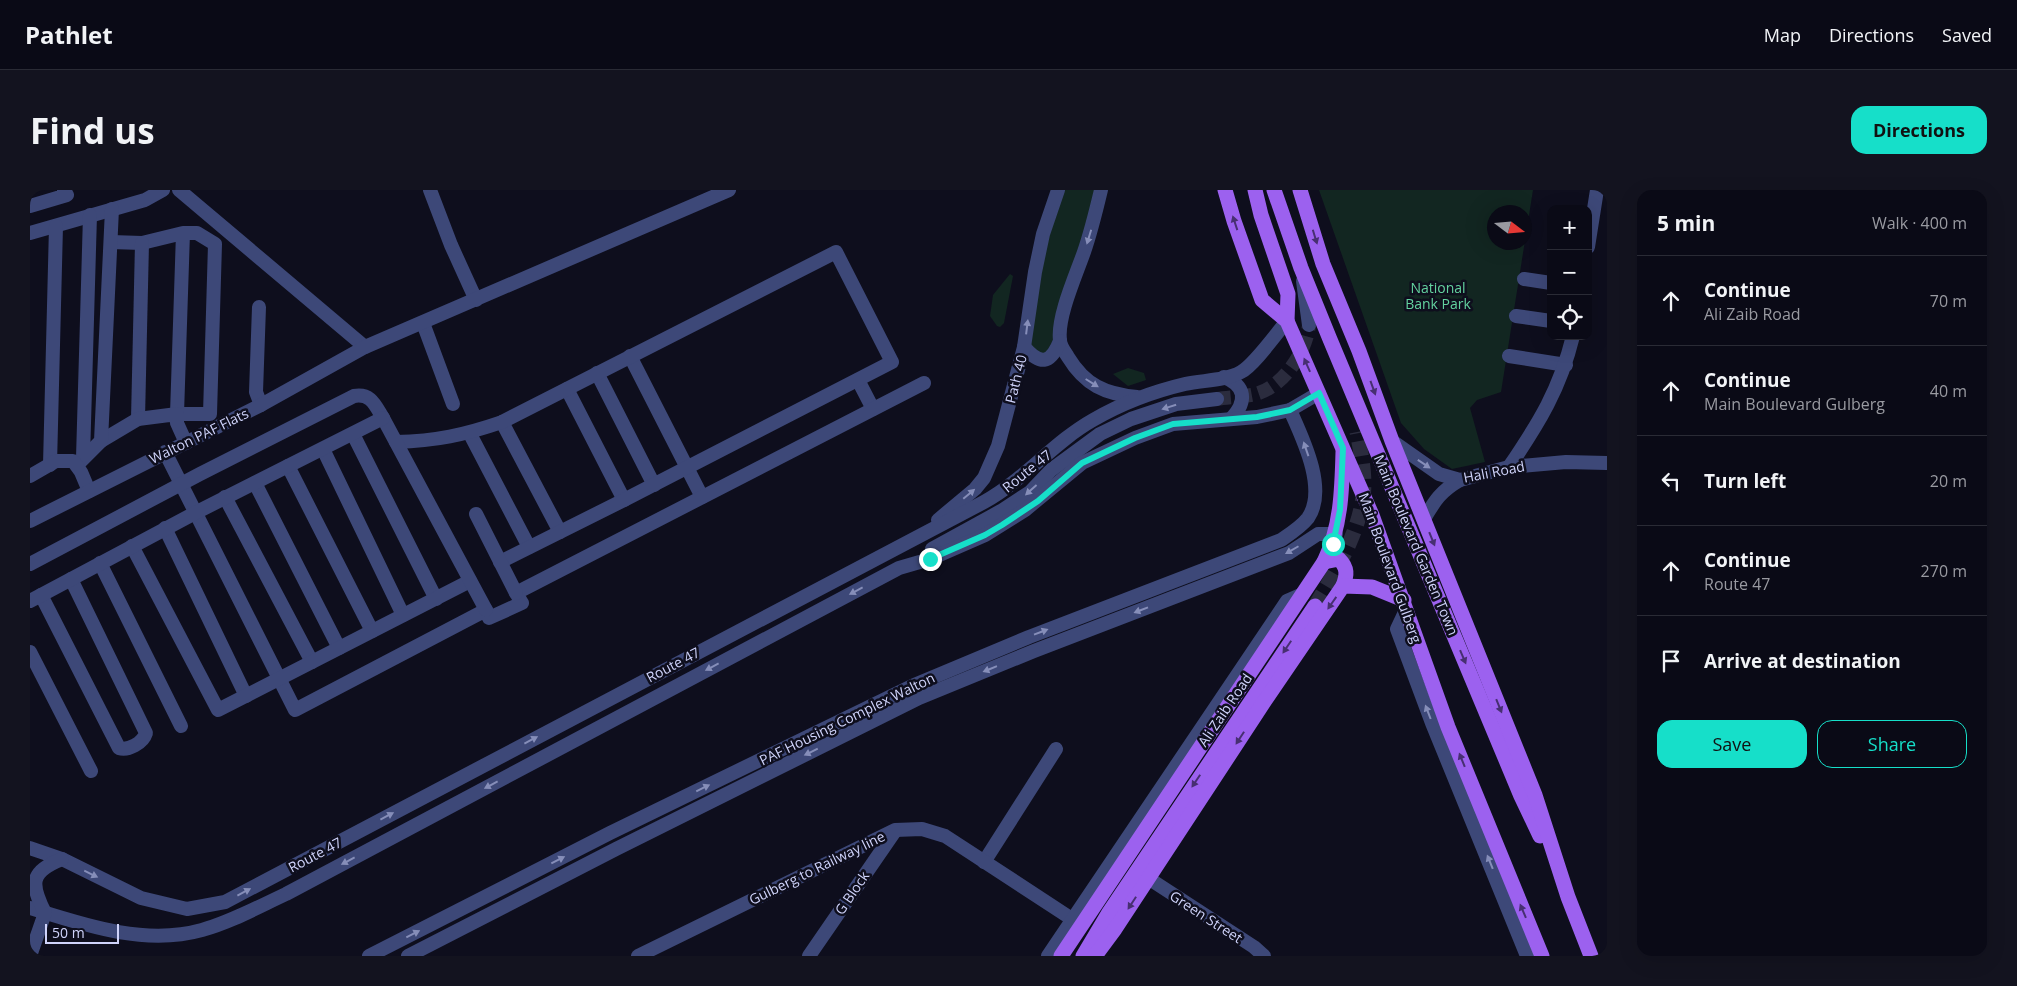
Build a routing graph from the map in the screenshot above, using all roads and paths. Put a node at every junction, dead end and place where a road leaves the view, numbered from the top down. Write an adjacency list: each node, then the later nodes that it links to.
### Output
1 (64, 190): 13 (street)
2 (163, 190): 14 (street)
3 (180, 190): 35 (street)
4 (430, 190): 25 (street)
5 (729, 190): 25 (street, Walton PAF Flats)
6 (1058, 190): 36 (street, Path 40, one-way to 6)
7 (1101, 190): 34 (street, one-way to 34)
8 (1225, 190): 29 (main road, Main Boulevard Gulberg, one-way to 8)
9 (1255, 190): 29 (main road)
10 (1274, 190): 22 (main road, Main Boulevard Garden Town)
11 (1300, 190): 61 (main road, one-way to 61)
12 (1597, 190): 16 (street)
13 (30, 206)
14 (112, 209): 15 (street); 20 (street)
15 (90, 215): 17 (street); 67 (street)
16 (1592, 222)
17 (56, 226): 18 (street); 69 (street)
18 (30, 233)
19 (183, 233): 21 (street); 52 (street); 52 (street)
20 (111, 242): 21 (street); 60 (street)
21 (142, 243): 53 (street)
22 (1301, 268): 31 (street); 32 (main road, Main Boulevard Garden Town)
23 (1524, 278): 24 (street)
24 (1547, 282)
25 (476, 300): 30 (street, Walton PAF Flats)
26 (259, 307): 49 (street)
27 (1516, 316): 28 (street)
28 (1547, 320)
29 (1287, 321): 41 (street, Route 47); 45 (main road, Main Boulevard Gulberg, one-way to 29)
30 (422, 323): 35 (street, Walton PAF Flats); 48 (street)
31 (1309, 325)
32 (1329, 337): 57 (main road); 122 (main road, Main Boulevard Garden Town, one-way to 122)
33 (1572, 340): 39 (street)
34 (1060, 341): 36 (street); 46 (street, one-way to 46)
35 (365, 347): 49 (street, Walton PAF Flats)
36 (1024, 347): 89 (street, Path 40, one-way to 36)
37 (630, 356): 40 (street); 42 (street); 72 (street)
38 (1509, 356): 39 (street)
39 (1566, 365): 71 (street)
40 (598, 373): 44 (street); 77 (street)
41 (1224, 377): 46 (street, Route 47); 55 (street)
42 (858, 380): 50 (street); 72 (street)
43 (924, 382): 50 (street)
44 (567, 389): 56 (street); 81 (street)
45 (1319, 393): 51 (street, Route 47); 64 (main road, Main Boulevard Gulberg)
46 (1138, 397): 89 (street, Route 47)
47 (1216, 399): 96 (street, one-way to 96)
48 (453, 404)
49 (261, 405): 63 (street, Walton PAF Flats)
50 (873, 408): 80 (street)
51 (1290, 410): 55 (street, Route 47); 128 (street, PAF Housing Complex Walton, one-way to 51)
52 (177, 414): 53 (street); 63 (street)
53 (138, 418): 60 (street)
54 (383, 418): 58 (street); 62 (street); 76 (street)
55 (1232, 418): 96 (street, Route 47)
56 (502, 422): 59 (street); 87 (street)
57 (1357, 432)
58 (353, 434): 65 (street); 103 (street)
59 (470, 434): 62 (street); 91 (street)
60 (101, 441): 67 (street)
61 (1392, 441): 74 (street, Hali Road, one-way to 74); 84 (main road)
62 (396, 442): 98 (street)
63 (186, 443): 66 (street, Walton PAF Flats)
64 (1343, 448): 88 (main road, Ali Zaib Road); 104 (main road, Main Boulevard Gulberg)
65 (323, 449): 70 (street); 107 (street)
66 (165, 452): 76 (street); 78 (street, Walton PAF Flats)
67 (80, 461): 69 (street); 78 (street)
68 (1607, 463): 71 (street, Hali Road)
69 (50, 465): 73 (street)
70 (288, 466): 75 (street); 108 (street)
71 (1509, 467): 74 (street, Hali Road)
72 (687, 468): 77 (street); 80 (street)
73 (30, 476)
74 (1460, 480): 84 (street)
75 (255, 483): 79 (street); 109 (street)
76 (182, 485): 82 (street); 95 (street)
77 (654, 485): 81 (street)
78 (89, 491): 85 (street, Walton PAF Flats)
79 (225, 497): 82 (street); 111 (street)
80 (702, 497): 100 (street)
81 (624, 500): 87 (street)
82 (194, 513): 86 (street); 112 (street)
83 (476, 514): 92 (street)
84 (1424, 519): 122 (main road, one-way to 122)
85 (30, 521)
86 (166, 528): 90 (street); 113 (street)
87 (560, 532): 91 (street)
88 (1336, 534): 93 (main road, Ali Zaib Road); 129 (street, PAF Housing Complex Walton, one-way to 129)
89 (918, 536): 119 (street, Route 47, one-way to 89)
90 (132, 546): 94 (street); 113 (street)
91 (529, 547): 92 (street)
92 (500, 562): 100 (street)
93 (1324, 562): 99 (main road); 101 (main road, Ali Zaib Road)
94 (100, 563): 97 (street); 114 (street)
95 (30, 564)
96 (899, 568): 124 (street, Route 47, one-way to 124)
97 (70, 579): 102 (street); 102 (street)
98 (470, 581): 103 (street); 106 (street)
99 (1343, 586): 104 (main road); 121 (main road, Ali Zaib Road, one-way to 121)
100 (516, 593): 106 (street)
101 (1303, 594): 125 (street); 133 (main road, Ali Zaib Road)
102 (35, 598)
103 (436, 599): 107 (street)
104 (1405, 605): 137 (street, one-way to 104); 138 (main road, Main Boulevard Gulberg, one-way to 104)
105 (1315, 606): 134 (main road, one-way to 134)
106 (486, 610): 112 (street)
107 (403, 615): 108 (street)
108 (372, 631): 109 (street)
109 (339, 648): 111 (street)
110 (30, 652): 116 (street)
111 (312, 662): 112 (street)
112 (279, 678): 113 (street)
113 (246, 696)
114 (181, 726)
115 (1056, 749): 120 (street)
116 (91, 771)
117 (895, 830): 120 (street, Gulberg to Railway line); 130 (street, Gulberg to Railway line); 131 (street, G Block)
118 (30, 848): 119 (street, Route 47)
119 (62, 859): 124 (street)
120 (984, 862): 125 (street, Gulberg to Railway line)
121 (1148, 878): 135 (main road, Ali Zaib Road, one-way to 135); 136 (street, Green Street)
122 (1568, 897): 126 (main road)
123 (30, 908): 124 (street, Route 47)
124 (45, 913): 127 (street)
125 (1072, 919): 132 (street)
126 (1589, 949): 139 (street)
127 (30, 956)
128 (369, 956)
129 (408, 956)
130 (638, 956)
131 (809, 956)
132 (1048, 956)
133 (1061, 956)
134 (1083, 956)
135 (1095, 956)
136 (1264, 956)
137 (1527, 956)
138 (1542, 956)
139 (1596, 956)

